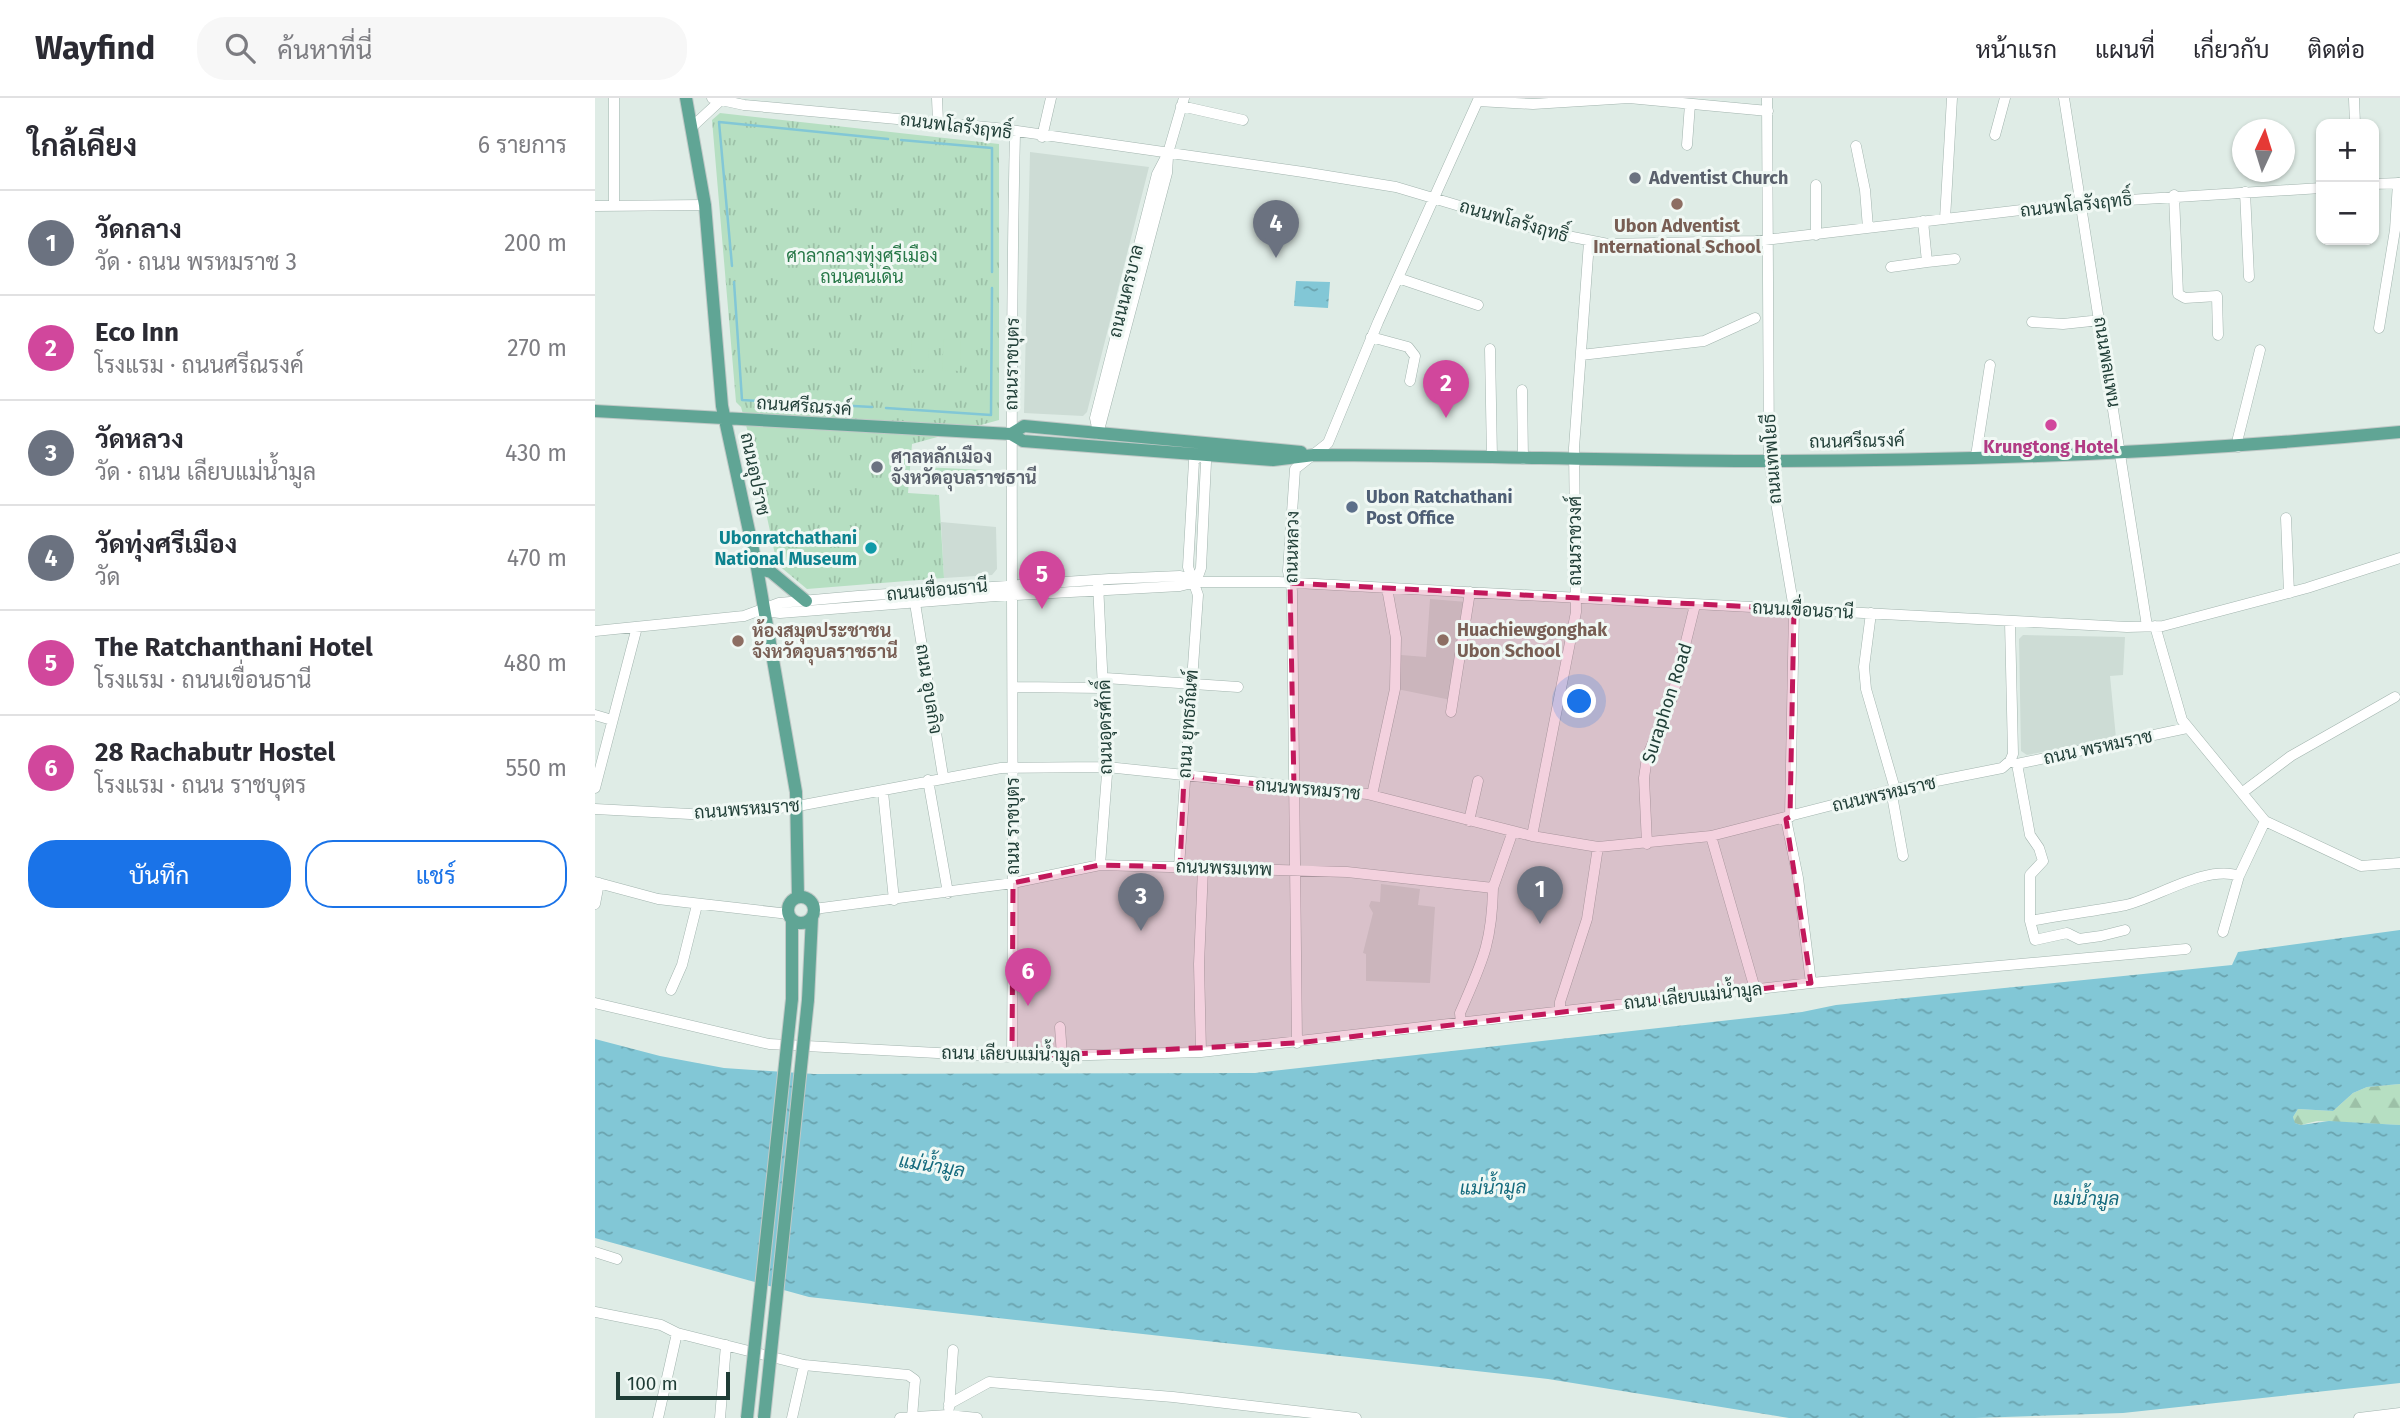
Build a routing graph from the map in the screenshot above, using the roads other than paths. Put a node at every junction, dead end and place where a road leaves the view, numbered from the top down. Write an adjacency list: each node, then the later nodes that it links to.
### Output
1 (614, 98): 33 (street)
2 (686, 98): 18 (main road, ถนนอุปราช)
3 (937, 98): 17 (street)
4 (1051, 98): 21 (street)
5 (1767, 98): 14 (street, ถนนเทพโยธี)
6 (1952, 98): 36 (street)
7 (2005, 98): 20 (street)
8 (2064, 98): 32 (street, ถนนพลแพน)
9 (716, 99): 17 (street, ถนนพโลรังฤทธิ์); 18 (street)
10 (1479, 99): 13 (street); 31 (street, ถนนหลวง)
11 (2354, 99): 15 (street)
12 (1182, 102): 16 (street); 24 (street, ถนนนครบาล)
13 (1690, 104): 14 (street); 22 (street)
14 (1768, 111): 40 (street, ถนนเทพโยธี)
15 (2355, 119)
16 (1243, 120)
17 (938, 122): 19 (street, ถนนพโลรังฤทธิ์)
18 (693, 126): 34 (main road, ถนนอุปราช)
19 (1015, 133): 21 (street, ถนนพโลรังฤทธิ์); 64 (street, ถนนราชบุตร)
20 (1995, 135)
21 (1042, 137): 24 (street, ถนนพโลรังฤทธิ์)
22 (1687, 145)
23 (1856, 146): 38 (street)
24 (1168, 153): 31 (street, ถนนพโลรังฤทธิ์); 62 (street, ถนนนครบาล)
25 (2399, 183): 27 (street); 51 (street)
26 (1816, 184): 39 (street)
27 (2379, 184)
28 (2316, 188): 29 (street, ถนนพโลรังฤทธิ์)
29 (2245, 191): 30 (street, ถนนพโลรังฤทธิ์); 45 (street)
30 (2174, 195): 32 (street, ถนนพโลรังฤทธิ์); 52 (street)
31 (1434, 197): 41 (street, ถนนพโลรังฤทธิ์); 46 (street, ถนนหลวง)
32 (2081, 203): 36 (street, ถนนพโลรังฤทธิ์); 49 (street, ถนนพลแพน)
33 (614, 205): 34 (street); 35 (street)
34 (705, 205): 61 (main road, ถนนอุปราช)
35 (595, 206)
36 (1945, 219): 37 (street, ถนนพโลรังฤทธิ์)
37 (1923, 221): 38 (street, ถนนพโลรังฤทธิ์); 43 (street)
38 (1868, 228): 39 (street, ถนนพโลรังฤทธิ์)
39 (1816, 234): 40 (street, ถนนพโลรังฤทธิ์)
40 (1768, 240): 41 (street, ถนนพโลรังฤทธิ์); 74 (street, ถนนเทพโยธี)
41 (1589, 242): 56 (street, ถนนราชวงศ์)
42 (1955, 258): 43 (street)
43 (1927, 262): 44 (street)
44 (1891, 267)
45 (2249, 277)
46 (1398, 278): 47 (street); 53 (street, ถนนหลวง)
47 (1478, 305)
48 (1755, 318): 56 (street)
49 (2101, 320): 50 (street); 68 (street, ถนนพลแพน)
50 (2032, 322)
51 (2379, 328)
52 (2218, 335)
53 (1371, 337): 58 (street); 69 (street, ถนนหลวง)
54 (1490, 349): 71 (street)
55 (2260, 350): 66 (street)
56 (1581, 355): 73 (street, ถนนราชวงศ์)
57 (1990, 365): 70 (street)
58 (1410, 382)
59 (1522, 390): 72 (street)
60 (595, 411): 61 (main road, ถนนศรีณรงค์)
61 (725, 418): 64 (main road, ถนนศรีณรงค์); 77 (main road, ถนนอุปราช)
62 (1098, 432): 64 (main road, ถนนศรีณรงค์); 65 (street, ถนนนครบาล); 67 (main road, ถนนศรีณรงค์)
63 (2400, 432): 66 (main road, ถนนศรีณรงค์)
64 (1011, 434): 65 (main road, ถนนศรีณรงค์); 82 (street, ถนนราชบุตร)
65 (1096, 446): 67 (main road, ถนนศรีณรงค์)
66 (2238, 447): 68 (main road, ถนนศรีณรงค์)
67 (1202, 448): 69 (main road, ถนนศรีณรงค์); 78 (street, ถนน ยุทธภัณฑ์)
68 (2120, 451): 70 (main road, ถนนศรีณรงค์); 93 (street, ถนนพลแพน)
69 (1314, 455): 71 (main road, ถนนศรีณรงค์); 79 (street, ถนนหลวง)
70 (1976, 456): 74 (main road, ถนนศรีณรงค์)
71 (1492, 458): 72 (main road, ถนนศรีณรงค์)
72 (1523, 458): 73 (main road, ถนนศรีณรงค์)
73 (1575, 458): 74 (main road, ถนนศรีณรงค์); 86 (street, ถนนราชวงศ์)
74 (1769, 461): 89 (street, ถนนเทพโยธี)
75 (2286, 518): 84 (street)
76 (2400, 558): 84 (street, ถนนเขื่อนธานี)
77 (757, 568): 87 (main road); 90 (main road, ถนนอุปราช)
78 (1196, 582): 79 (street, ถนนเขื่อนธานี); 80 (street, ถนนเขื่อนธานี); 97 (street, ถนน ยุทธภัณฑ์)
79 (1290, 583): 81 (street, ถนนเขื่อนธานี); 113 (street, ถนนหลวง)
80 (1099, 584): 82 (street, ถนนเขื่อนธานี); 96 (street, ถนนอุดรศักดิ์)
81 (1387, 588): 83 (street, ถนนเขื่อนธานี); 117 (street)
82 (1011, 589): 85 (street, ถนนเขื่อนธานี); 98 (street, ถนน ราชบุตร)
83 (1470, 592): 86 (street, ถนนเขื่อนธานี); 101 (street)
84 (2289, 593): 93 (street, ถนนเขื่อนธานี)
85 (913, 597): 87 (street, ถนนเขื่อนธานี); 90 (street, ถนนเขื่อนธานี); 108 (street, ถนน อุบลกิจ)
86 (1576, 598): 88 (street, ถนนเขื่อนธานี); 124 (street, ถนนราชวงศ์)
87 (806, 601): 90 (street, ถนนเขื่อนธานี)
88 (1695, 605): 89 (street, ถนนเขื่อนธานี); 126 (street, Suraphon Road)
89 (1794, 609): 91 (street, ถนนเขื่อนธานี); 120 (street, ถนนเทพโยธี)
90 (764, 611): 94 (street, ถนนเขื่อนธานี); 118 (main road, ถนนอุปราช)
91 (1871, 613): 92 (street, ถนนเขื่อนธานี); 114 (street)
92 (2010, 621): 93 (street, ถนนเขื่อนธานี); 105 (street)
93 (2151, 626): 104 (street, ถนนพลแพน)
94 (637, 627): 95 (street, ถนนเขื่อนธานี); 103 (street)
95 (595, 631)
96 (1105, 683): 97 (street); 98 (street); 106 (street, ถนนอุดรศักดิ์)
97 (1191, 685): 99 (street); 109 (street, ถนน ยุทธภัณฑ์)
98 (1014, 687): 107 (street, ถนน ราชบุตร)
99 (1238, 687)
100 (2395, 697): 116 (street)
101 (1451, 712)
102 (595, 715): 103 (street)
103 (612, 720): 112 (street)
104 (2187, 728): 105 (street, ถนน พรหมราช); 116 (street)
105 (2013, 763): 114 (street, ถนนพรหมราช); 145 (street)
106 (1107, 767): 107 (street, ถนนพรหมราช); 109 (street, ถนนพรหมราช); 130 (street, ถนนอุดรศักดิ์)
107 (1012, 769): 108 (street, ถนนพรหมราช); 136 (street, ถนน ราชบุตร)
108 (943, 776): 110 (street, ถนนพรหมราช)
109 (1184, 776): 113 (street, ถนนพรหมราช); 131 (street, ถนน ยุทธภัณฑ์)
110 (928, 780): 115 (street, ถนนพรหมราช); 138 (street)
111 (1478, 781): 121 (street)
112 (595, 788)
113 (1294, 788): 117 (street, ถนนพรหมราช); 133 (street, ถนนหลวง)
114 (1893, 789): 120 (street, ถนนพรหมราช); 128 (street)
115 (883, 792): 118 (street, ถนนพรหมราช); 140 (street)
116 (2243, 792): 122 (street)
117 (1372, 795): 121 (street, ถนนพรหมราช)
118 (798, 806): 119 (street, ถนนพรหมราช); 139 (main road, ถนนอุปราช)
119 (595, 809)
120 (1788, 818): 125 (street, ถนนพรหมราช); 149 (street, ถนนเทพโยธี)
121 (1469, 821): 123 (street, ถนนพรหมราช)
122 (2265, 821): 129 (street); 134 (street)
123 (1513, 831): 124 (street, ถนนพรหมราช); 137 (street)
124 (1532, 836): 127 (street, ถนนพรหมราช)
125 (1711, 836): 126 (street, ถนนพรหมราช); 150 (street)
126 (1647, 844): 127 (street, ถนนพรหมราช)
127 (1598, 847): 153 (street)
128 (1903, 856)
129 (2400, 863)
130 (1100, 865): 131 (street, ถนนพรมเทพ); 136 (street, ถนนพรมเทพ)
131 (1179, 867): 132 (street, ถนนพรมเทพ)
132 (1203, 868): 133 (street, ถนนพรมเทพ); 157 (street)
133 (1294, 871): 137 (street, ถนนพรมเทพ); 156 (street, ถนนหลวง)
134 (2239, 876): 145 (street); 147 (street)
135 (597, 883): 141 (street); 142 (street)
136 (1013, 883): 138 (street, ถนนพรมเทพ); 159 (street, ถนน ราชบุตร)
137 (1493, 888): 154 (street)
138 (948, 892): 140 (street, ถนนพรมเทพ)
139 (798, 897): 143 (main road); 144 (main road)
140 (894, 900): 143 (street, ถนนพรมเทพ)
141 (595, 904)
142 (697, 905): 144 (street); 151 (street)
143 (813, 913): 144 (main road); 174 (main road, bridge)
144 (791, 917): 173 (main road, bridge)
145 (2030, 921): 146 (street)
146 (2125, 930)
147 (2223, 932)
148 (2186, 949): 149 (street, ถนน เลียบแม่น้ำมูล)
149 (1811, 983): 150 (street, ถนน เลียบแม่น้ำมูล)
150 (1755, 989): 153 (street, ถนน เลียบแม่น้ำมูล)
151 (671, 990)
152 (595, 1003): 159 (street, ถนน เลียบแม่น้ำมูล)
153 (1560, 1010): 154 (street, ถนน เลียบแม่น้ำมูล)
154 (1461, 1023): 156 (street, ถนน เลียบแม่น้ำมูล)
155 (1060, 1027): 158 (street)
156 (1297, 1043): 157 (street, ถนน เลียบแม่น้ำมูล)
157 (1201, 1052): 158 (street, ถนน เลียบแม่น้ำมูล)
158 (1062, 1056): 159 (street, ถนน เลียบแม่น้ำมูล)
159 (1012, 1057)
160 (595, 1252): 161 (street)
161 (617, 1259)
162 (595, 1312): 163 (street)
163 (677, 1333): 164 (street); 171 (street)
164 (726, 1345): 166 (street); 172 (street)
165 (953, 1350): 167 (street)
166 (804, 1365): 170 (street); 175 (street)
167 (949, 1404): 169 (street); 178 (street)
168 (2400, 1413): 179 (street)
169 (948, 1415): 170 (street); 177 (street)
170 (912, 1417): 176 (street)
171 (658, 1418)
172 (720, 1418)
173 (747, 1418)
174 (764, 1418)
175 (792, 1418)
176 (900, 1418)
177 (977, 1418)
178 (1356, 1418)
179 (2359, 1418)

